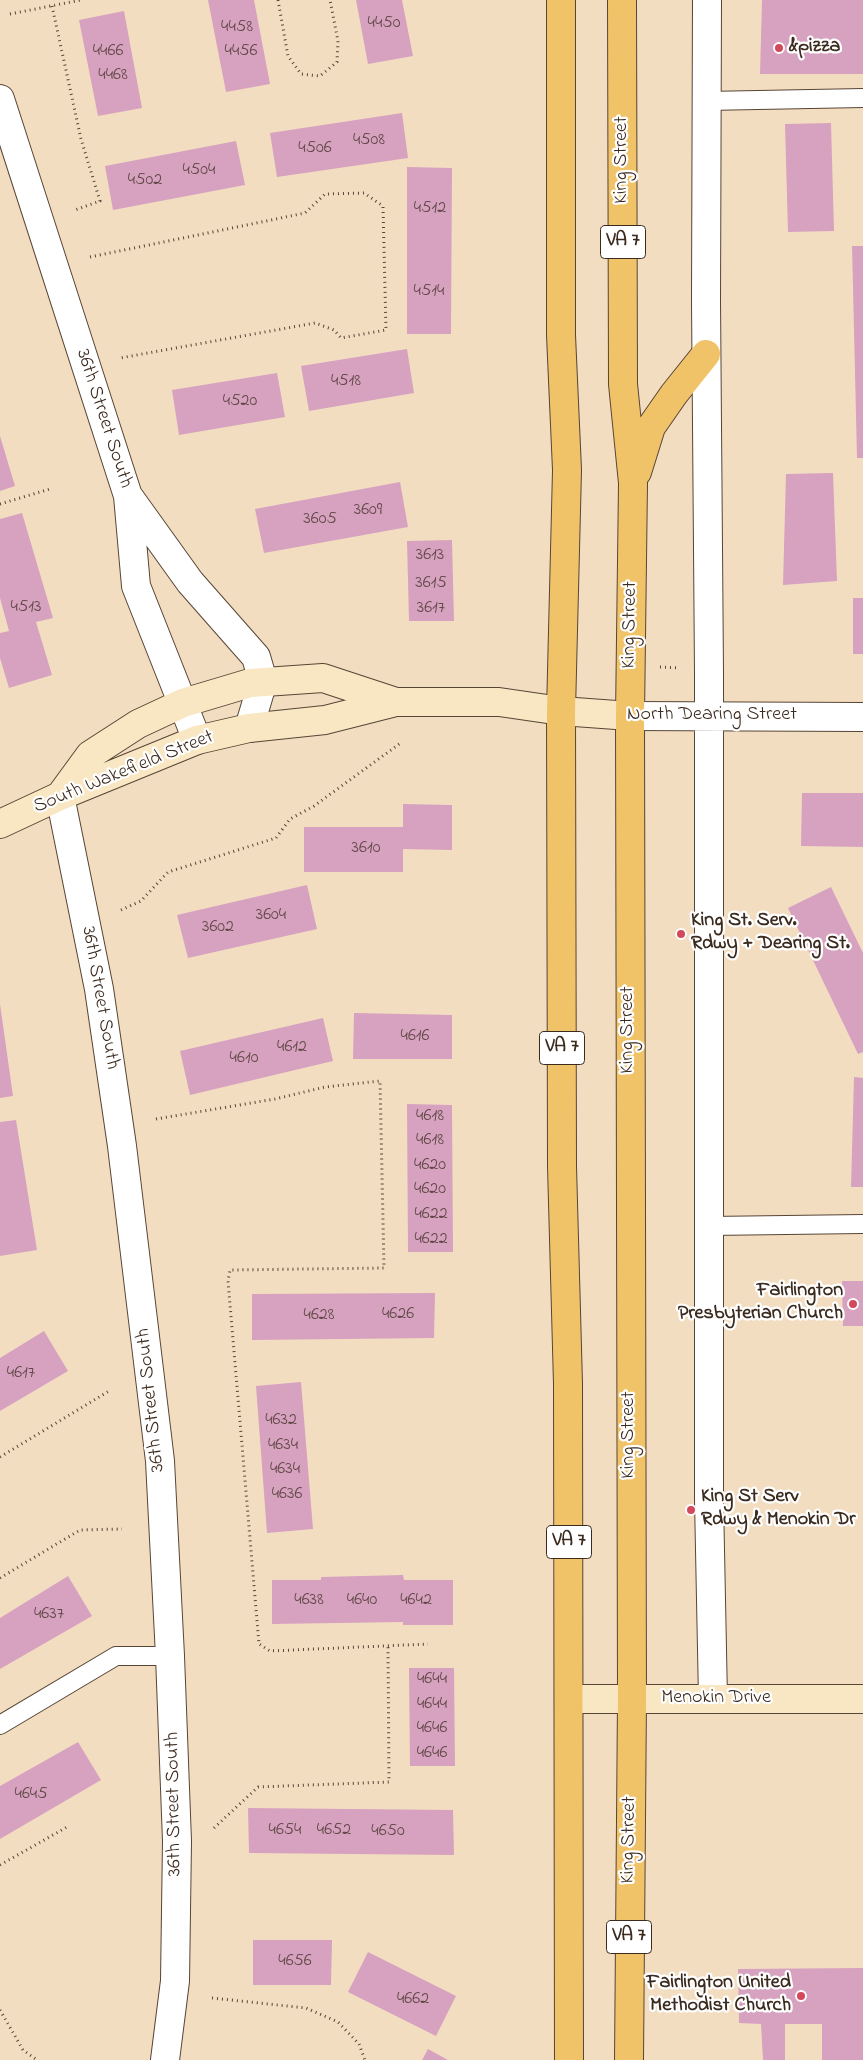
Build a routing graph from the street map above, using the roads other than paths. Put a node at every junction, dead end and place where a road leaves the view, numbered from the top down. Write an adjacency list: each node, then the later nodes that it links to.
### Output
1 (561, 0): 13 (main road, VA 7)
2 (622, 0): 8 (main road, King Street / VA 7)
3 (706, 0): 6 (street)
4 (863, 98): 6 (lane)
5 (0, 99): 9 (street, 36th Street South)
6 (706, 101): 7 (street)
7 (706, 354): 8 (main road); 14 (street)
8 (633, 483): 15 (main road, King Street / VA 7)
9 (128, 496): 10 (street); 12 (street, 36th Street South)
10 (263, 681): 11 (street, South Wakefield Street); 12 (street, South Wakefield Street); 17 (street)
11 (396, 702): 13 (street, South Wakefield Street); 17 (street, South Wakefield Street)
12 (182, 703): 18 (street, 36th Street South); 19 (street, South Wakefield Street)
13 (561, 711): 15 (street, North Dearing Street); 24 (main road, VA 7)
14 (709, 715): 15 (street, North Dearing Street); 16 (street, North Dearing Street); 22 (street)
15 (630, 716): 25 (main road, King Street / VA 7)
16 (863, 717)
17 (249, 728): 18 (street, South Wakefield Street)
18 (197, 740): 19 (street, South Wakefield Street)
19 (60, 796): 20 (street, South Wakefield Street); 23 (street, 36th Street South)
20 (0, 824)
21 (863, 1224): 22 (lane)
22 (709, 1226): 26 (street)
23 (170, 1656): 28 (lane); 29 (street, 36th Street South)
24 (569, 1699): 25 (street, Menokin Drive); 30 (main road, VA 7)
25 (632, 1699): 26 (street, Menokin Drive); 31 (main road, King Street / VA 7)
26 (713, 1699): 27 (street, Menokin Drive)
27 (863, 1699)
28 (0, 1725)
29 (165, 2060)
30 (569, 2060)
31 (629, 2060)

